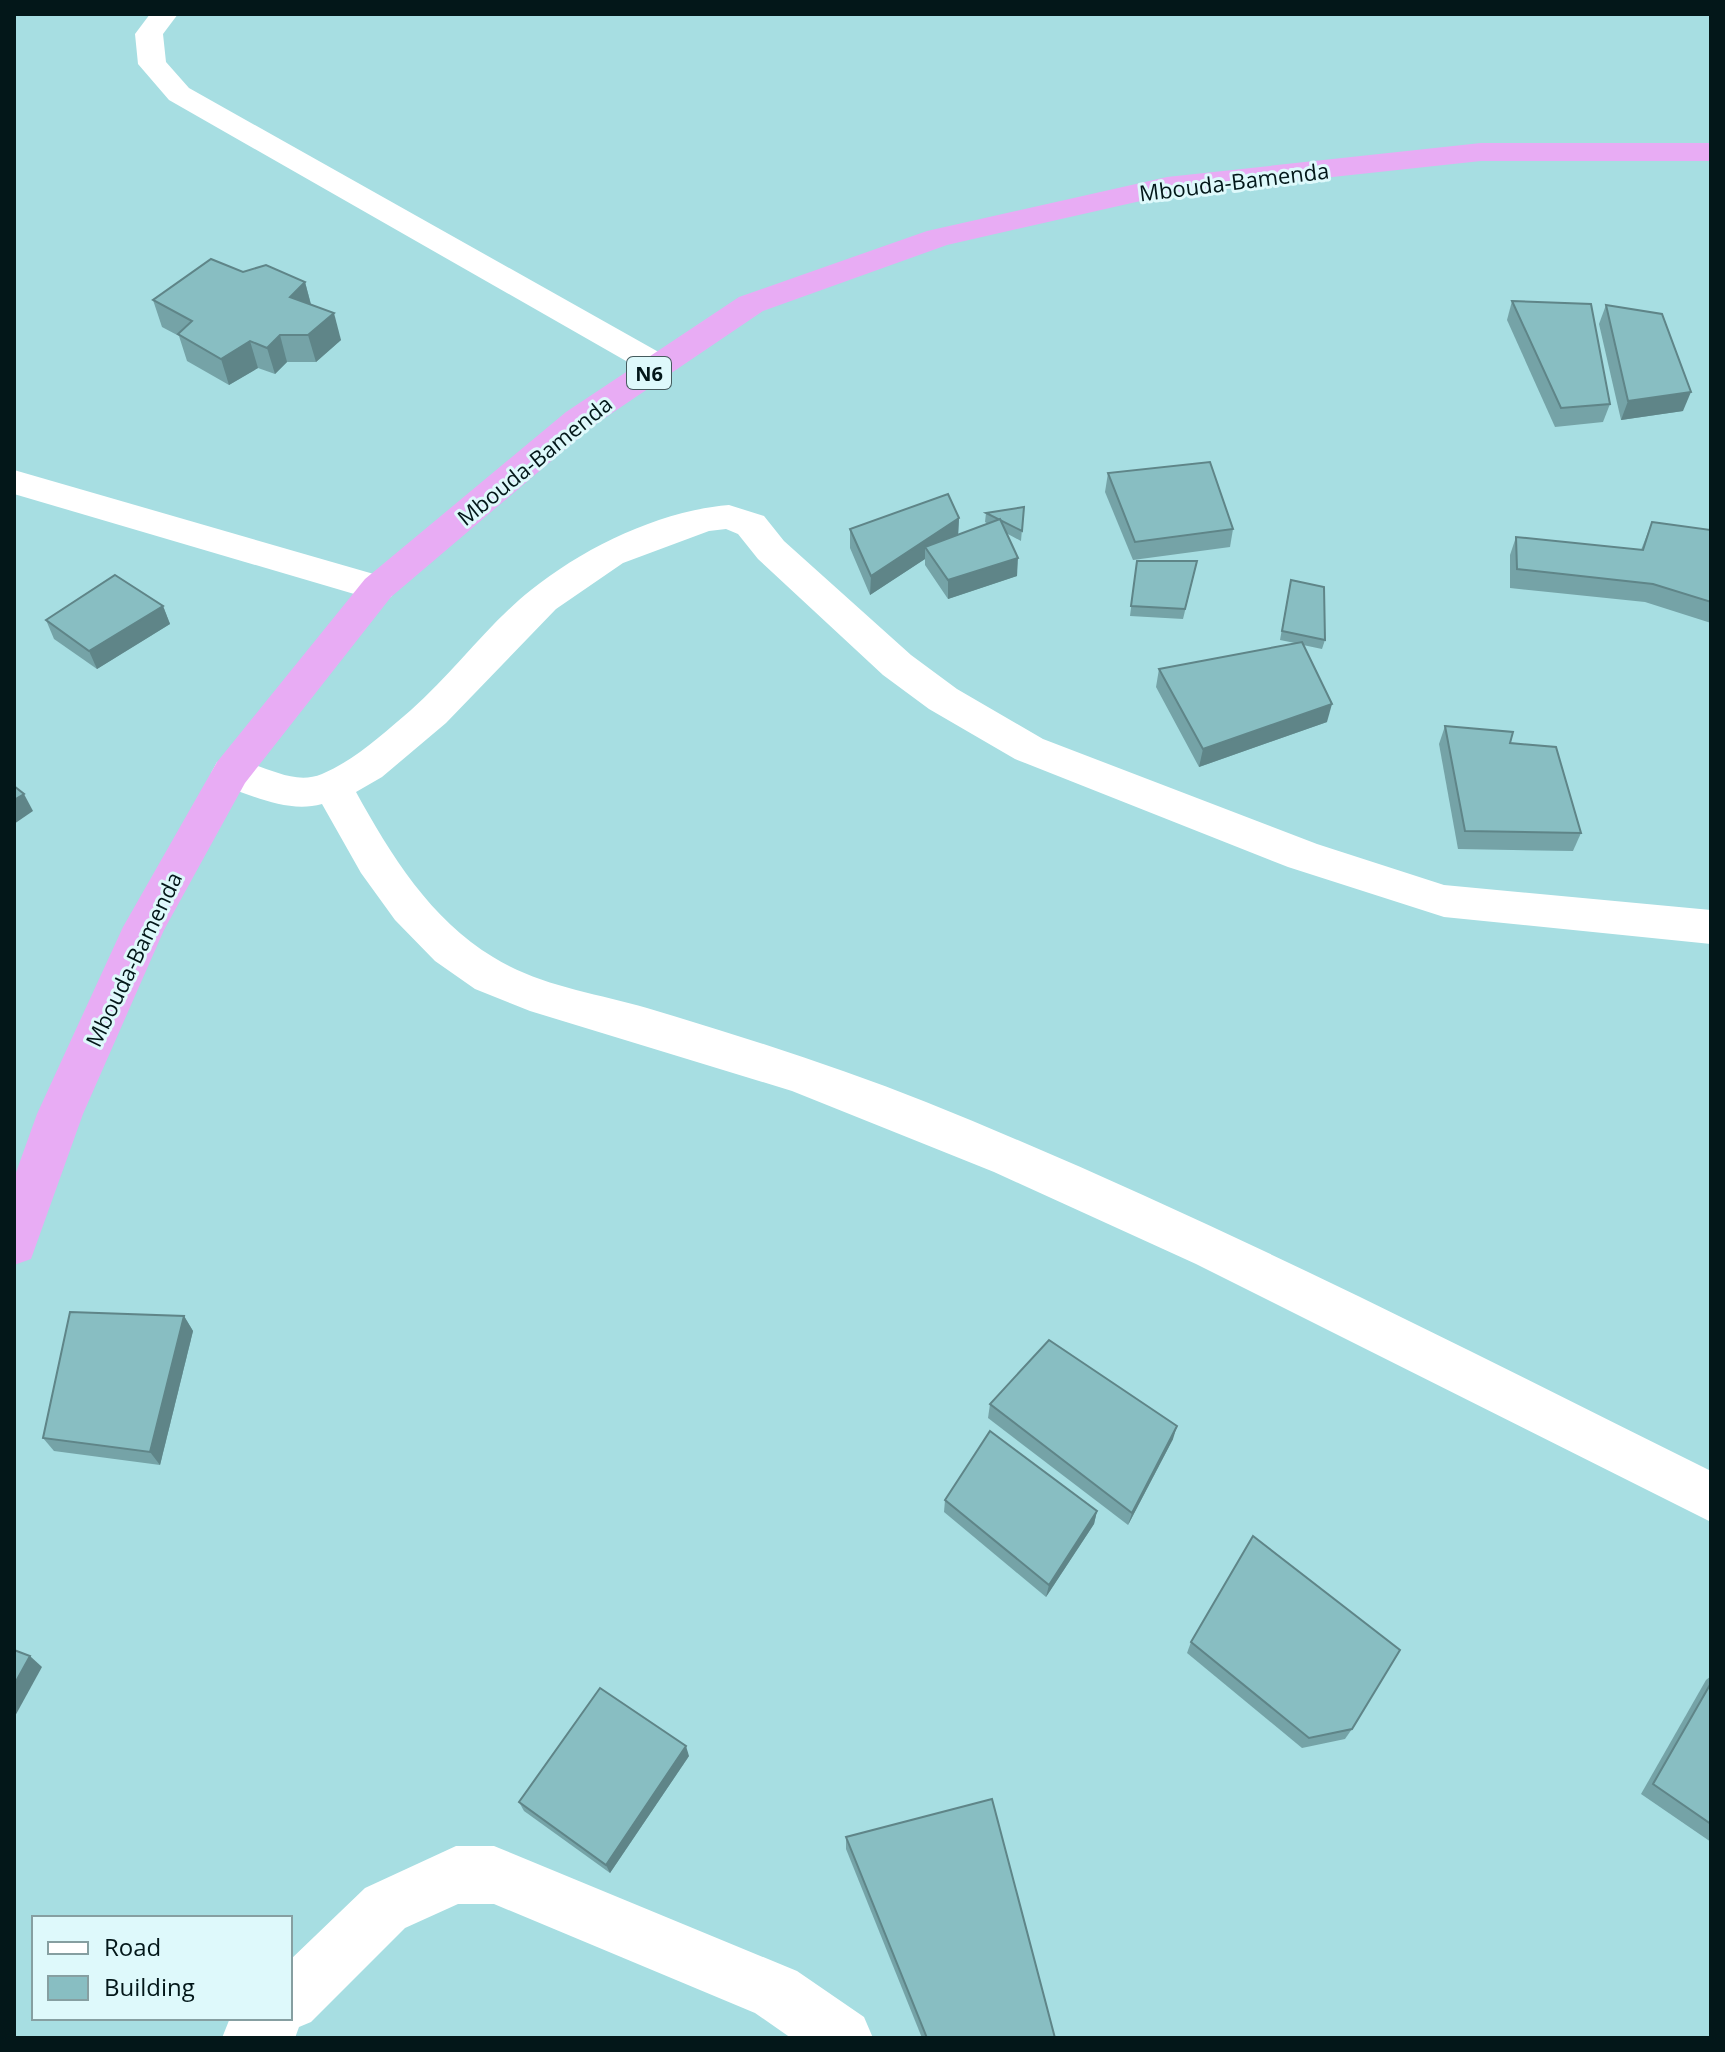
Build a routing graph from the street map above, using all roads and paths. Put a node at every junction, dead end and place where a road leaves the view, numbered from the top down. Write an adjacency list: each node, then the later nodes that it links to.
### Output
1 (164, 14): 3 (street)
2 (1711, 152): 3 (highway, Mbouda-Bamenda / N6)
3 (659, 366): 5 (highway, Mbouda-Bamenda / N6)
4 (14, 482): 5 (street)
5 (378, 588): 6 (highway, Mbouda-Bamenda / N6)
6 (231, 773): 7 (street); 9 (highway, Mbouda-Bamenda / N6)
7 (333, 787): 8 (street); 10 (street)
8 (1711, 927)
9 (14, 1244)
10 (1711, 1497)
11 (292, 1999): 14 (street)
12 (271, 2020): 13 (street)
13 (252, 2038)
14 (843, 2038)

